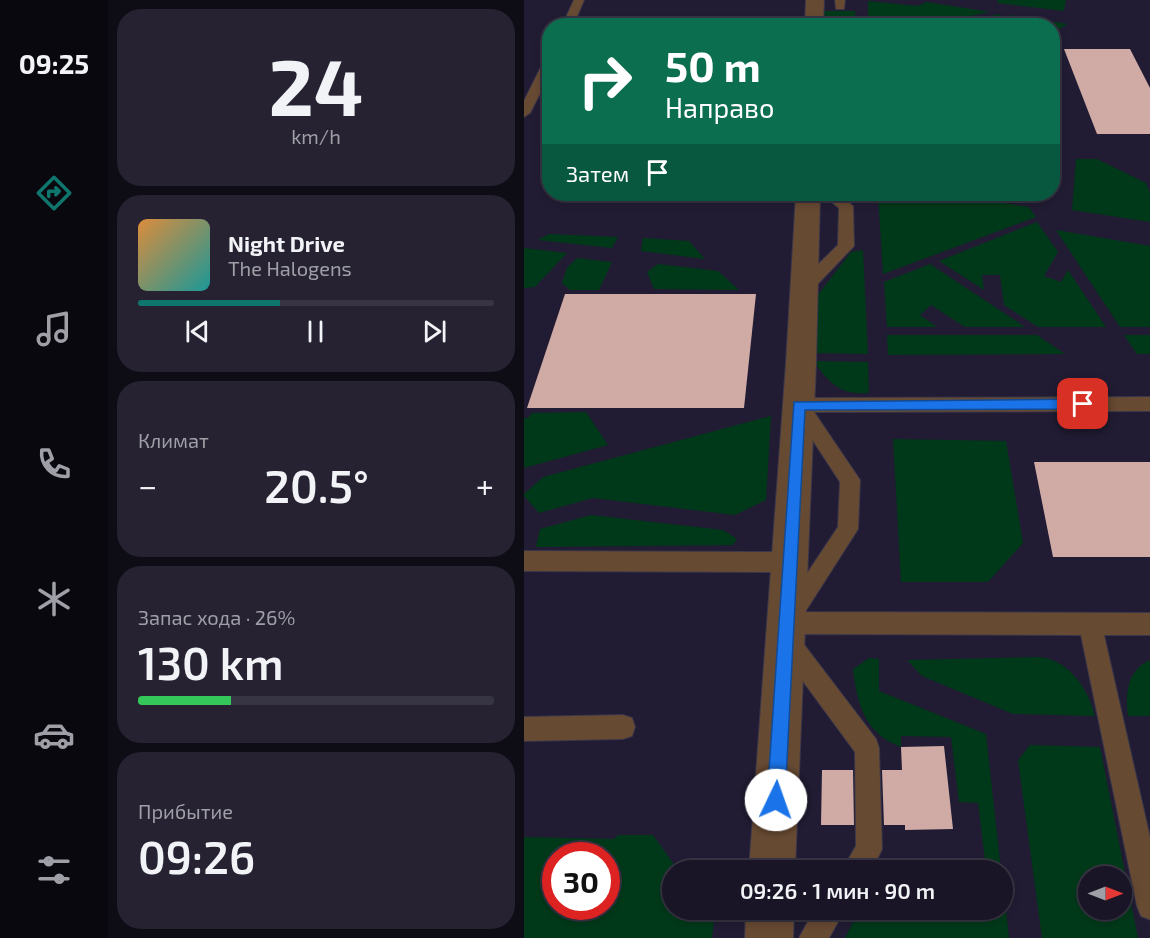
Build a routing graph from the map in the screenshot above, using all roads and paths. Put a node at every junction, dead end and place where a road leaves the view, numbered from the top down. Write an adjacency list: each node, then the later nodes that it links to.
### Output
1 (579, 0): 3 (lane)
2 (815, 0): 4 (street)
3 (571, 18)
4 (814, 18)
5 (542, 76): 6 (lane)
6 (524, 113)
7 (808, 201): 9 (street)
8 (839, 201): 9 (lane)
9 (804, 288): 11 (street)
10 (1151, 404): 11 (lane)
11 (799, 405): 13 (street); 16 (lane)
12 (524, 561): 13 (lane)
13 (789, 562): 16 (street)
14 (1090, 624): 15 (lane); 16 (lane); 21 (lane)
15 (1151, 624)
16 (785, 630): 19 (street); 20 (lane)
17 (623, 727): 18 (lane)
18 (524, 729)
19 (773, 860)
20 (862, 860)
21 (1151, 906)
22 (770, 920): 24 (street)
23 (824, 920): 25 (lane)
24 (769, 938)
25 (813, 938)

